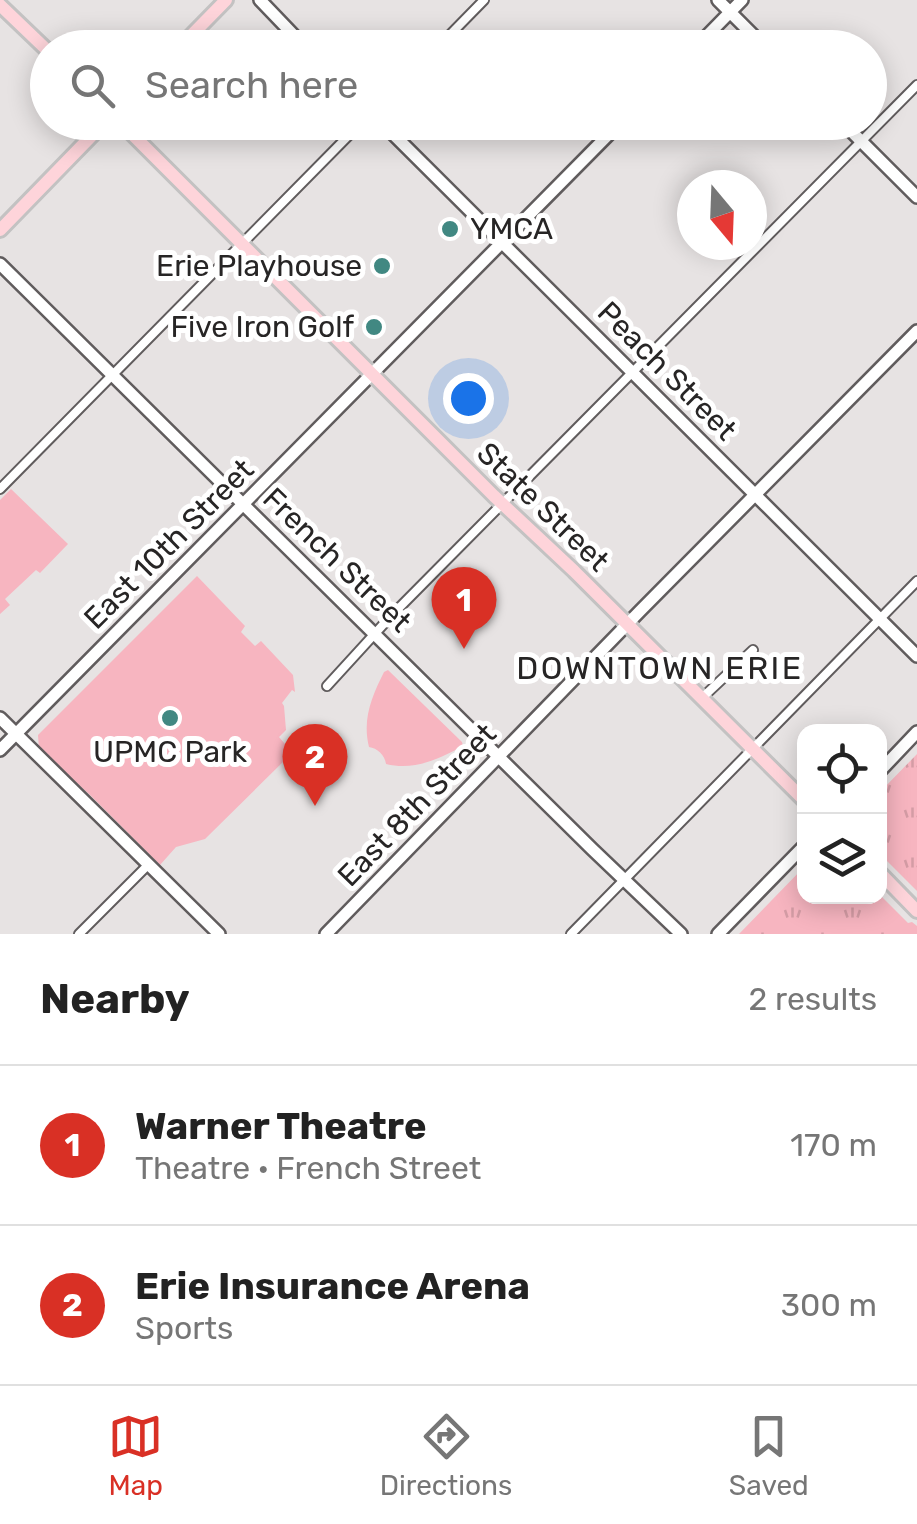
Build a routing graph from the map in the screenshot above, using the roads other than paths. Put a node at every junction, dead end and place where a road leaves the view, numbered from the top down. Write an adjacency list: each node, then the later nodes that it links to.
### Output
1 (226, 0): 8 (main road)
2 (260, 0): 9 (street)
3 (484, 0): 10 (street)
4 (718, 0): 7 (street)
5 (742, 0): 7 (street)
6 (0, 4): 13 (main road)
7 (730, 12): 11 (street); 12 (street)
8 (197, 30)
9 (289, 30)
10 (455, 30)
11 (712, 30)
12 (748, 30)
13 (30, 33)
14 (917, 85): 15 (street)
15 (887, 115)
16 (88, 140): 23 (main road)
17 (138, 140): 24 (main road, State Street)
18 (344, 140): 24 (street)
19 (399, 140): 25 (street, Peach Street)
20 (603, 140): 25 (street, East 10th Street)
21 (861, 141): 22 (street); 28 (street)
22 (917, 197)
23 (0, 230)
24 (243, 244): 29 (main road, State Street); 30 (street)
25 (502, 244): 28 (street, Peach Street); 29 (street, East 10th Street)
26 (0, 264): 30 (street, French Street)
27 (917, 331): 32 (street, East 8th Street)
28 (633, 372): 32 (street, Peach Street); 34 (street)
29 (373, 374): 33 (street, East 10th Street); 34 (main road, State Street)
30 (112, 376): 31 (street); 33 (street, French Street)
31 (0, 489)
32 (756, 494): 36 (street, Peach Street); 37 (street, East 8th Street)
33 (244, 504): 38 (street, French Street); 45 (street, East 10th Street)
34 (503, 504): 37 (main road, State Street); 38 (street)
35 (917, 581): 36 (street)
36 (880, 619): 40 (street, Peach Street); 46 (street)
37 (628, 624): 42 (main road, State Street); 48 (street, East 8th Street)
38 (376, 634): 41 (street); 48 (street, French Street)
39 (753, 650): 42 (street)
40 (917, 656)
41 (326, 686)
42 (702, 697): 46 (main road, State Street)
43 (0, 718): 45 (street)
44 (917, 732): 49 (street)
45 (16, 734): 47 (street, East 10th Street); 52 (street)
46 (754, 748): 50 (main road, State Street); 53 (street)
47 (0, 750)
48 (499, 757): 53 (street, French Street); 58 (street, East 8th Street)
49 (887, 764)
50 (797, 793)
51 (797, 853): 61 (street)
52 (149, 864): 56 (street); 57 (street)
53 (624, 879): 59 (street); 60 (street, French Street)
54 (887, 880): 55 (main road)
55 (917, 911)
56 (79, 934)
57 (219, 934)
58 (326, 934)
59 (571, 934)
60 (681, 934)
61 (718, 934)

